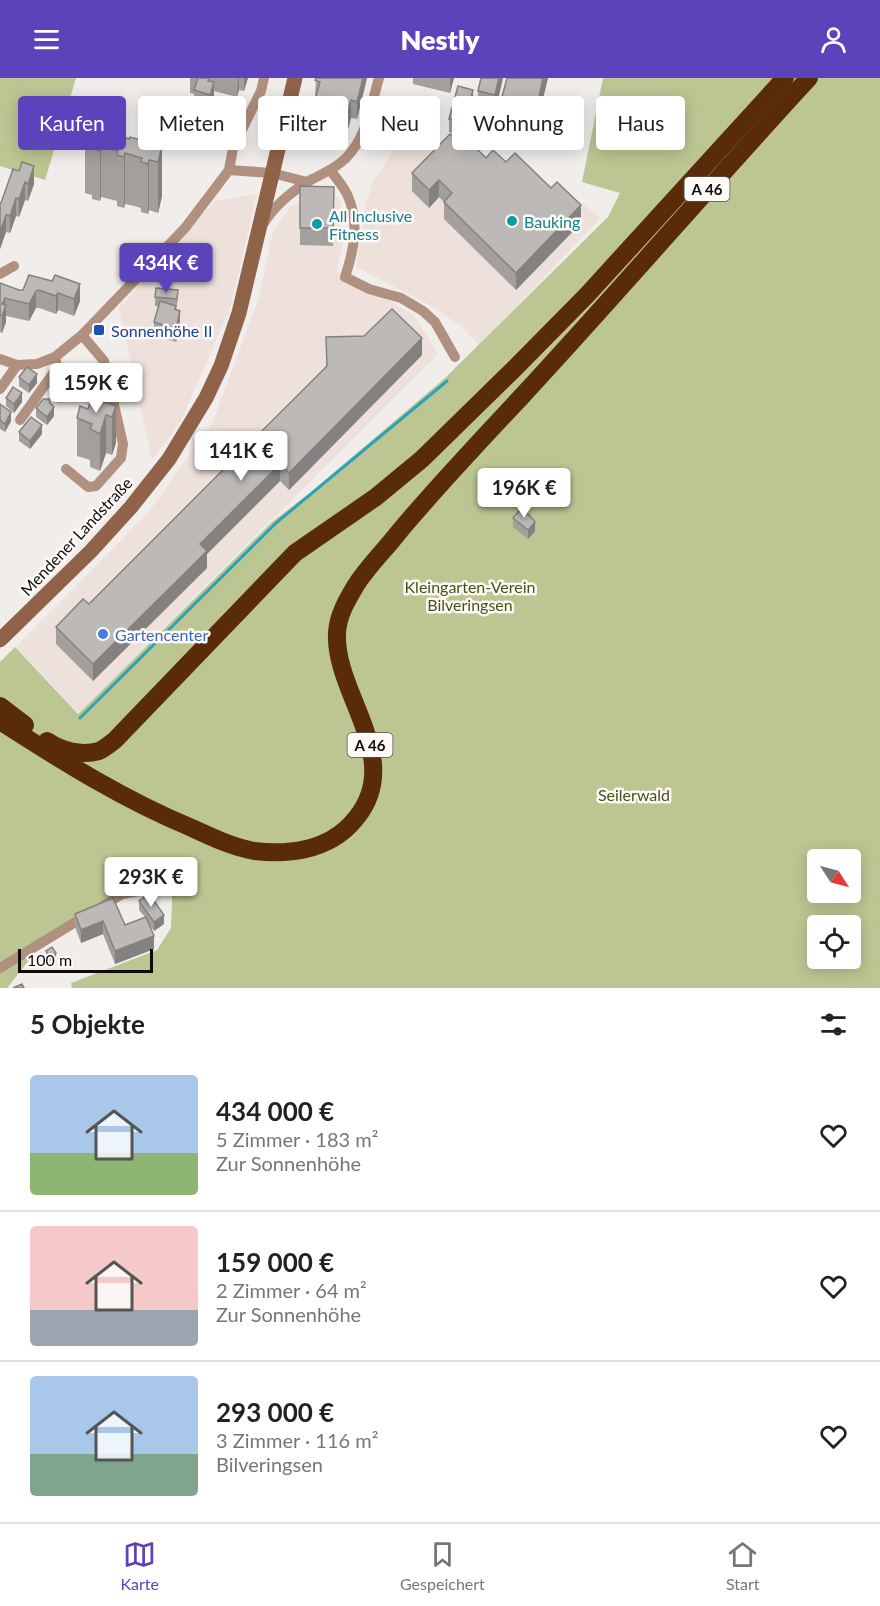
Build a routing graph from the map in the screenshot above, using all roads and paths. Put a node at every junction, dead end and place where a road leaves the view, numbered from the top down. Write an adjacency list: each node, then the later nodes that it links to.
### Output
1 (264, 78): 6 (street)
2 (295, 78): 8 (main road, Mendener Landstraße)
3 (379, 78): 7 (street)
4 (785, 78): 22 (highway, A 46)
5 (809, 78): 23 (highway, A 46)
6 (229, 170): 8 (street); 13 (street)
7 (331, 171): 9 (street); 15 (street)
8 (272, 173): 9 (street); 10 (main road, Mendener Landstraße)
9 (307, 182): 10 (street)
10 (256, 236): 21 (main road, Mendener Landstraße)
11 (14, 266): 12 (street)
12 (0, 274)
13 (82, 335): 14 (street); 20 (street)
14 (55, 357): 17 (street); 19 (street)
15 (455, 357)
16 (0, 359): 17 (street)
17 (17, 365): 18 (street)
18 (0, 389)
19 (20, 420)
20 (66, 469)
21 (0, 640)
22 (0, 706)
23 (0, 721)
24 (164, 886): 25 (street)
25 (0, 968)

